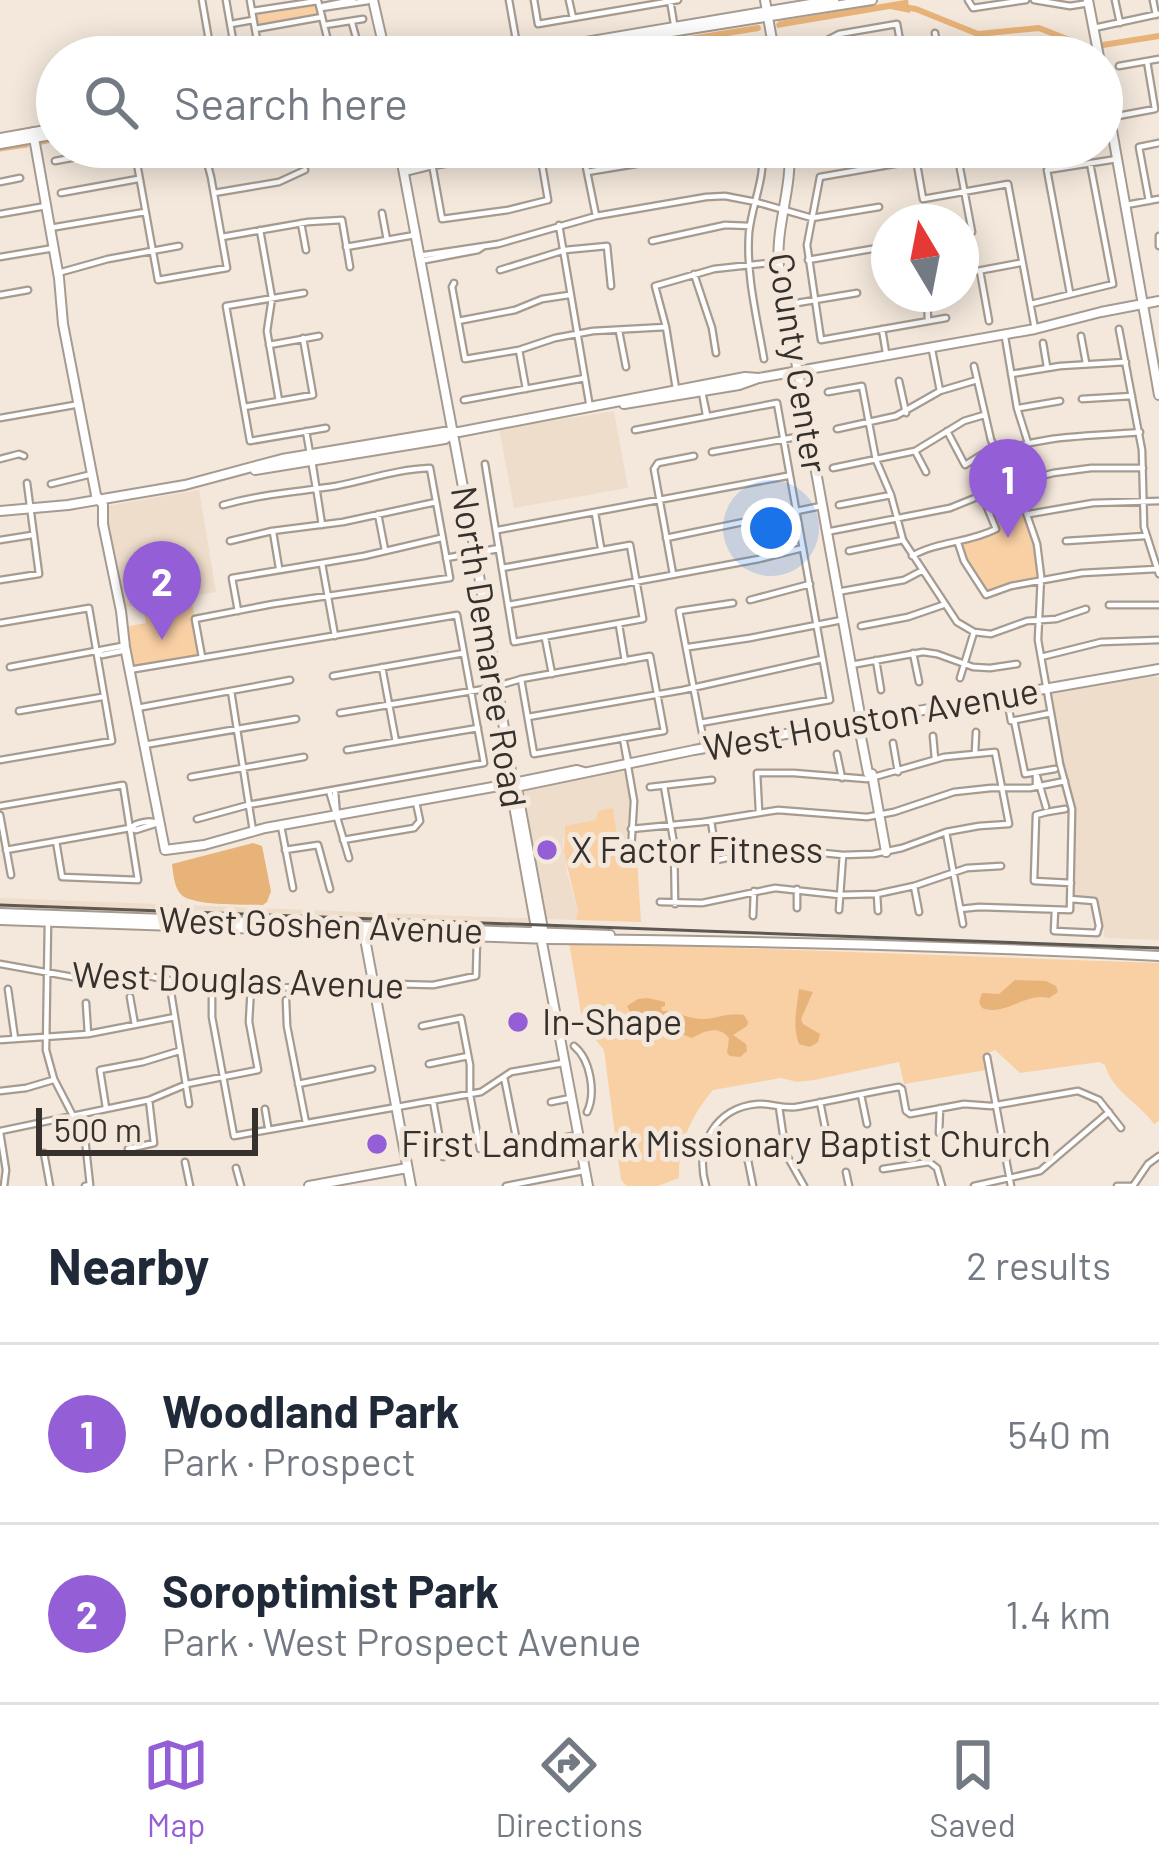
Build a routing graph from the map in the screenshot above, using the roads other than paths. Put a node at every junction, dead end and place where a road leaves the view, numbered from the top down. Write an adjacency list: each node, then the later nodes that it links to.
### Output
1 (202, 0): 36 (street)
2 (226, 0): 30 (street)
3 (250, 0): 24 (street)
4 (353, 0): 21 (street)
5 (370, 0): 21 (street); 41 (main road); 42 (main road)
6 (509, 0): 43 (street)
7 (534, 0): 26 (street)
8 (569, 0): 26 (street)
9 (673, 0): 26 (street); 32 (street)
10 (834, 0): 22 (main road)
11 (872, 0): 22 (main road)
12 (1026, 0): 20 (street)
13 (1034, 0): 17 (street)
14 (1115, 0): 29 (street)
15 (1154, 0): 23 (street)
16 (298, 2): 18 (street); 19 (street)
17 (1088, 2): 33 (main road)
18 (274, 4): 24 (street)
19 (319, 4): 21 (street); 25 (street)
20 (969, 4)
21 (339, 5)
22 (767, 9): 32 (main road); 46 (main road)
23 (1158, 14): 29 (street)
24 (253, 15): 30 (street); 34 (street)
25 (322, 17): 31 (street); 34 (street)
26 (573, 18)
27 (363, 19): 28 (street)
28 (352, 21): 31 (street); 40 (street)
29 (1120, 23): 33 (street)
30 (231, 24): 37 (street)
31 (325, 26): 39 (street)
32 (674, 27): 44 (main road); 45 (main road)
33 (1094, 28): 50 (main road)
34 (255, 29): 38 (street)
35 (934, 32): 49 (street)
36 (209, 36)
37 (233, 36)
38 (256, 36)
39 (328, 36)
40 (356, 36)
41 (378, 36)
42 (381, 36)
43 (516, 36)
44 (612, 36)
45 (638, 36)
46 (643, 36)
47 (835, 36): 48 (street)
48 (899, 36)
49 (935, 36)
50 (1095, 36)
51 (1159, 59): 52 (street)
52 (1147, 61): 53 (street); 54 (street)
53 (1123, 65)
54 (1123, 114)
55 (34, 135): 56 (main road); 58 (main road)
56 (0, 141)
57 (1159, 143): 86 (street)
58 (36, 147)
59 (40, 168): 90 (main road)
60 (137, 168): 80 (street)
61 (207, 168): 83 (street)
62 (402, 168): 77 (main road, North Demaree Road)
63 (420, 168): 77 (street)
64 (432, 168): 65 (street)
65 (542, 168)
66 (585, 168): 78 (street)
67 (610, 168): 78 (street)
68 (764, 168): 87 (street)
69 (790, 168): 91 (main road, County Center)
70 (871, 168): 97 (street)
71 (918, 168): 82 (street)
72 (961, 168): 82 (street)
73 (1059, 168): 132 (street)
74 (1091, 168): 132 (street)
75 (1119, 168): 89 (main road)
76 (305, 170): 83 (street)
77 (403, 171): 103 (main road, North Demaree Road)
78 (586, 172): 96 (street)
79 (20, 178): 81 (street)
80 (140, 179): 84 (street); 93 (street)
81 (0, 182)
82 (965, 192): 88 (street); 120 (street)
83 (214, 193): 104 (street)
84 (61, 194)
85 (1159, 199): 86 (street)
86 (1149, 201): 89 (street)
87 (756, 202): 91 (street); 96 (street); 100 (street)
88 (967, 204)
89 (1126, 205): 139 (main road)
90 (46, 206): 95 (street); 101 (main road)
91 (784, 208): 97 (street); 119 (main road, County Center)
92 (871, 208): 97 (street)
93 (145, 212): 101 (street); 115 (street)
94 (382, 213): 106 (street)
95 (0, 214)
96 (596, 216): 99 (street)
97 (812, 218): 118 (street)
98 (301, 223): 102 (street); 111 (street); 113 (street)
99 (560, 225): 114 (street); 117 (street)
100 (750, 226): 107 (street); 121 (street)
101 (50, 227): 110 (main road)
102 (260, 230): 104 (street); 135 (street)
103 (415, 235): 106 (street); 117 (main road, North Demaree Road)
104 (222, 236): 115 (street)
105 (1158, 237): 108 (street)
106 (387, 240): 111 (street)
107 (652, 242)
108 (1159, 245)
109 (179, 246): 115 (street)
110 (54, 248): 116 (street); 125 (main road)
111 (346, 248): 122 (street)
112 (871, 249): 118 (street)
113 (306, 250)
114 (565, 250): 123 (street); 128 (street); 134 (street)
115 (152, 251): 125 (street)
116 (0, 257)
117 (419, 258): 202 (main road, North Demaree Road)
118 (808, 260): 136 (street)
119 (778, 262): 121 (street); 140 (main road, County Center)
120 (1023, 263): 124 (street); 138 (street)
121 (749, 266): 126 (street); 163 (street)
122 (350, 267)
123 (500, 270)
124 (980, 271): 144 (street)
125 (58, 272): 186 (main road)
126 (694, 274): 146 (street); 160 (street)
127 (454, 283): 145 (street)
128 (611, 286)
129 (28, 290): 133 (street)
130 (856, 292): 136 (street)
131 (304, 293): 135 (street)
132 (1070, 293): 138 (street)
133 (0, 295)
134 (570, 295): 145 (street); 151 (street)
135 (272, 298): 157 (street); 188 (street)
136 (814, 300): 140 (street); 147 (street)
137 (1159, 302): 139 (main road)
138 (1031, 304): 148 (street)
139 (1142, 304): 148 (main road); 162 (main road)
140 (785, 305): 169 (main road, County Center)
141 (928, 312): 143 (street)
142 (946, 318): 143 (street)
143 (928, 321): 147 (street)
144 (989, 321)
145 (458, 322): 159 (street)
146 (666, 327): 150 (street); 176 (street)
147 (882, 329): 161 (street)
148 (1035, 329): 152 (main road)
149 (1119, 329): 164 (street)
150 (619, 330): 151 (street); 167 (street)
151 (577, 333): 159 (street); 171 (street)
152 (1004, 334): 158 (main road); 170 (street)
153 (319, 335): 155 (street)
154 (1081, 337): 165 (street)
155 (303, 338): 157 (street); 184 (street)
156 (1043, 343): 168 (street)
157 (269, 344): 184 (street)
158 (932, 348): 161 (main road); 177 (street)
159 (519, 350): 175 (street)
160 (716, 353)
161 (887, 355): 169 (main road)
162 (1155, 356): 180 (main road)
163 (764, 359)
164 (1126, 362): 165 (street); 181 (street)
165 (1086, 363): 168 (street)
166 (974, 366): 173 (street)
167 (626, 367)
168 (1047, 368): 170 (street)
169 (797, 371): 172 (main road); 203 (main road, County Center)
170 (1011, 374): 190 (street)
171 (585, 378): 175 (street); 189 (street)
172 (759, 378): 176 (main road); 178 (main road)
173 (976, 380): 177 (street); 192 (street)
174 (899, 381): 191 (street)
175 (526, 389): 183 (street)
176 (676, 389): 187 (main road)
177 (940, 391): 191 (street)
178 (702, 392): 187 (main road); 193 (street)
179 (828, 392): 195 (street)
180 (1159, 393)
181 (1132, 396): 182 (street); 201 (street)
182 (1082, 399)
183 (464, 400)
184 (279, 401): 188 (street)
185 (1060, 401): 190 (street)
186 (80, 404): 194 (street); 219 (main road)
187 (616, 404): 189 (main road)
188 (244, 407): 199 (street)
189 (590, 408): 202 (main road)
190 (1017, 409): 205 (street)
191 (906, 413): 195 (street)
192 (984, 415): 200 (street); 208 (street)
193 (706, 416): 198 (street); 204 (street)
194 (0, 418)
195 (869, 423): 197 (street); 214 (street)
196 (326, 428): 199 (street)
197 (837, 429)
198 (635, 430)
199 (305, 431): 213 (street)
200 (947, 431): 206 (street); 209 (street)
201 (1139, 432): 205 (street); 217 (street)
202 (453, 434): 213 (main road); 260 (main road, North Demaree Road)
203 (808, 435): 204 (street); 234 (main road, County Center)
204 (783, 440): 207 (street); 220 (street)
205 (1028, 443): 208 (street)
206 (915, 451): 214 (street); 218 (street)
207 (712, 452)
208 (997, 453): 222 (street)
209 (981, 455)
210 (24, 456): 212 (street)
211 (694, 456): 228 (street)
212 (0, 458)
213 (310, 459): 224 (street); 227 (main road)
214 (876, 460): 216 (street); 225 (street)
215 (485, 464): 243 (street)
216 (832, 468)
217 (1143, 468): 222 (street); 231 (street)
218 (926, 472)
219 (92, 474): 223 (street); 227 (main road)
220 (790, 476): 228 (street); 237 (street)
221 (27, 483): 235 (street)
222 (1015, 483): 226 (street); 240 (street)
223 (52, 484)
224 (316, 488): 230 (street); 232 (street); 242 (street)
225 (891, 495): 233 (street); 241 (street)
226 (982, 495): 241 (street); 254 (street)
227 (98, 500): 235 (main road); 293 (main road)
228 (660, 500): 238 (street); 249 (street)
229 (1159, 501): 231 (street)
230 (436, 502): 239 (street); 248 (street)
231 (1141, 502): 240 (street); 247 (street)
232 (223, 505)
233 (839, 505)
234 (821, 506): 237 (street); 245 (main road, County Center)
235 (28, 507): 236 (main road); 246 (street)
236 (0, 511)
237 (796, 511): 249 (street); 256 (street)
238 (595, 513): 243 (street); 258 (street)
239 (378, 514): 242 (street); 257 (street)
240 (1029, 514): 271 (street)
241 (897, 518): 245 (street); 251 (street)
242 (322, 525): 244 (street)
243 (498, 530): 255 (street)
244 (272, 531): 252 (street); 264 (street)
245 (826, 532): 273 (main road, County Center)
246 (32, 535): 250 (street); 269 (street)
247 (1145, 536): 253 (street); 267 (street)
248 (442, 538): 257 (street); 262 (street)
249 (666, 538): 268 (street)
250 (0, 540)
251 (903, 540): 259 (street); 261 (street)
252 (230, 541)
253 (1066, 541)
254 (958, 543): 261 (street); 271 (street)
255 (501, 548): 260 (street); 265 (street)
256 (803, 548): 268 (street); 272 (street)
257 (385, 550): 263 (street)
258 (602, 550): 265 (street); 270 (street)
259 (849, 551)
260 (475, 553): 262 (street); 316 (main road, North Demaree Road)
261 (912, 556): 266 (street)
262 (446, 558): 274 (street)
263 (322, 563): 264 (street); 274 (street)
264 (279, 568): 282 (street)
265 (502, 568): 278 (street)
266 (922, 570): 273 (street); 277 (street)
267 (1158, 572): 271 (street)
268 (673, 574): 270 (street)
269 (0, 580)
270 (636, 582): 278 (street); 286 (street)
271 (1040, 582): 284 (street)
272 (810, 584): 275 (street); 287 (street)
273 (837, 592): 283 (main road, County Center)
274 (328, 597): 282 (street); 290 (street)
275 (749, 600)
276 (733, 603): 294 (street)
277 (944, 604): 288 (street); 289 (street)
278 (507, 605): 291 (street)
279 (1109, 605): 280 (street)
280 (1159, 605)
281 (1086, 609): 284 (street)
282 (238, 611): 298 (street)
283 (842, 620): 287 (street); 305 (main road, County Center)
284 (1038, 620): 289 (street); 299 (street)
285 (0, 623): 295 (street)
286 (619, 624): 291 (street); 302 (street)
287 (817, 625): 294 (street); 300 (street)
288 (862, 626)
289 (974, 632): 303 (street)
290 (334, 636): 296 (street); 298 (street)
291 (545, 637): 310 (street)
292 (1159, 640): 299 (street)
293 (125, 647): 295 (street); 309 (main road)
294 (686, 647): 318 (street)
295 (96, 652): 306 (street); 323 (street)
296 (464, 653): 307 (street); 319 (street)
297 (913, 653): 301 (street); 303 (street); 315 (street)
298 (202, 657): 309 (street)
299 (1041, 657): 317 (street)
300 (824, 659): 318 (street); 334 (street)
301 (876, 660): 305 (street); 320 (street)
302 (625, 661): 310 (street); 322 (street)
303 (964, 664): 304 (street); 312 (street)
304 (1017, 664)
305 (850, 665): 332 (main road, County Center)
306 (10, 667)
307 (382, 667): 311 (street); 324 (street)
308 (1159, 669): 317 (main road, West Houston Avenue)
309 (129, 670): 326 (main road)
310 (552, 674): 314 (street)
311 (333, 676)
312 (960, 678)
313 (290, 680): 321 (street)
314 (521, 680): 316 (street); 330 (street)
315 (919, 682)
316 (496, 686): 319 (street); 362 (main road, North Demaree Road)
317 (1047, 687): 329 (street); 332 (main road, West Houston Avenue)
318 (694, 688): 322 (street); 334 (street)
319 (471, 690): 324 (street); 335 (street)
320 (881, 690)
321 (231, 691): 326 (street); 336 (street)
322 (657, 694): 330 (street); 339 (street)
323 (104, 696): 327 (street); 349 (street)
324 (389, 704): 328 (street); 340 (street)
325 (1008, 704): 333 (street)
326 (136, 708): 342 (main road)
327 (19, 711)
328 (340, 712)
329 (1051, 713): 333 (street); 360 (street)
330 (527, 717): 339 (street)
331 (296, 718): 336 (street)
332 (861, 720): 343 (main road, West Houston Avenue); 357 (main road, County Center)
333 (1014, 720): 361 (street)
334 (700, 723): 343 (street)
335 (478, 728): 340 (street); 366 (street)
336 (237, 729): 342 (street); 352 (street)
337 (976, 732): 345 (street)
338 (933, 736): 348 (street)
339 (623, 738): 351 (street)
340 (396, 742): 344 (street)
341 (893, 743): 355 (street)
342 (144, 745): 378 (main road)
343 (705, 748): 351 (main road, West Houston Avenue)
344 (347, 750)
345 (975, 753): 348 (street); 365 (street)
346 (837, 754): 358 (street)
347 (304, 757): 352 (street)
348 (935, 759): 355 (street)
349 (0, 760)
350 (795, 760): 354 (street)
351 (627, 764): 362 (main road, West Houston Avenue); 382 (street)
352 (243, 768): 356 (street); 368 (street)
353 (1054, 770): 361 (street)
354 (794, 772): 358 (street); 372 (street)
355 (898, 772): 357 (street)
356 (191, 777)
357 (872, 778): 358 (street); 375 (main road, County Center)
358 (842, 779)
359 (712, 780): 363 (street)
360 (1065, 781): 361 (street); 399 (street)
361 (1039, 782): 365 (street); 370 (street)
362 (512, 784): 367 (main road, West Houston Avenue); 395 (main road); 395 (main road, North Demaree Road)
363 (664, 786): 364 (street); 379 (street)
364 (650, 787)
365 (1002, 788): 375 (street); 384 (street)
366 (333, 792): 368 (street); 374 (street)
367 (416, 802): 374 (main road, West Houston Avenue); 385 (street)
368 (248, 805): 376 (street); 383 (street)
369 (0, 806): 381 (street)
370 (1046, 809): 371 (street); 399 (street)
371 (1065, 809)
372 (759, 811): 375 (street); 377 (street)
373 (0, 815): 387 (street)
374 (337, 816): 380 (main road, West Houston Avenue); 385 (street)
375 (878, 816): 390 (main road, County Center)
376 (196, 819)
377 (711, 821): 379 (street); 393 (street)
378 (159, 823): 381 (street); 383 (main road, West Houston Avenue)
379 (671, 825): 382 (street); 392 (street)
380 (281, 826): 383 (main road, West Houston Avenue); 388 (street)
381 (130, 827): 386 (street); 386 (street)
382 (631, 829): 389 (street)
383 (253, 831)
384 (946, 832): 390 (street); 397 (street)
385 (343, 840): 394 (street)
386 (56, 841): 387 (street)
387 (6, 850): 398 (street)
388 (285, 850): 401 (street); 403 (street)
389 (631, 851)
390 (886, 852): 393 (street)
391 (661, 854): 392 (street)
392 (674, 854): 409 (street)
393 (843, 855): 406 (street)
394 (349, 858)
395 (527, 864): 423 (main road)
396 (1001, 866): 397 (street)
397 (952, 872): 400 (street); 411 (street)
398 (11, 875)
399 (1070, 883): 407 (street)
400 (914, 886): 405 (street); 415 (street)
401 (292, 888)
402 (797, 889): 404 (street); 406 (street); 410 (street)
403 (330, 890)
404 (754, 891): 409 (street); 417 (street)
405 (877, 894): 406 (street); 414 (street)
406 (839, 895): 413 (street)
407 (1070, 898): 412 (street); 412 (street)
408 (660, 902): 409 (street)
409 (675, 904)
410 (797, 908)
411 (960, 909): 412 (street); 420 (street)
412 (1055, 909)
413 (839, 910)
414 (878, 911)
415 (919, 912)
416 (0, 916): 418 (main road, West Goshen Avenue)
417 (753, 916)
418 (48, 918): 419 (main road, West Goshen Avenue); 421 (main road, West Goshen Avenue); 427 (street)
419 (255, 922): 421 (main road); 422 (main road, West Goshen Avenue)
420 (963, 925)
421 (218, 928): 422 (main road, West Goshen Avenue)
422 (363, 930): 423 (main road, West Goshen Avenue); 424 (main road, West Goshen Avenue); 430 (main road)
423 (541, 935): 424 (main road, West Goshen Avenue); 425 (main road, West Goshen Avenue); 443 (main road)
424 (477, 937): 430 (street, West Douglas Avenue)
425 (1159, 956)
426 (0, 964): 427 (street, West Douglas Avenue)
427 (46, 972): 428 (street, West Douglas Avenue); 440 (street)
428 (169, 980): 429 (street, West Douglas Avenue); 436 (street)
429 (251, 986): 430 (street, West Douglas Avenue); 451 (street)
430 (374, 988): 467 (main road)
431 (8, 989): 441 (street)
432 (130, 998): 437 (street)
433 (212, 998): 451 (street)
434 (286, 1000): 454 (street)
435 (86, 1004): 439 (street)
436 (175, 1017): 437 (street); 444 (street)
437 (135, 1025): 439 (street)
438 (422, 1026): 445 (street)
439 (88, 1034): 440 (street)
440 (44, 1037): 441 (street); 452 (street)
441 (15, 1039): 442 (street)
442 (0, 1040)
443 (562, 1047): 447 (main road); 472 (street)
444 (181, 1051): 453 (street); 466 (street)
445 (469, 1056): 448 (street); 457 (street)
446 (987, 1057): 464 (street)
447 (565, 1062): 450 (street); 458 (main road)
448 (428, 1064)
449 (372, 1070): 454 (street)
450 (504, 1075): 457 (street); 482 (street)
451 (223, 1077): 453 (street); 476 (street)
452 (54, 1079): 455 (street); 471 (street)
453 (187, 1084): 459 (street); 463 (street)
454 (298, 1084): 473 (street)
455 (0, 1091)
456 (861, 1094): 462 (street); 468 (street); 474 (street)
457 (470, 1095): 460 (street); 484 (street)
458 (571, 1098): 461 (street); 472 (main road)
459 (149, 1100): 466 (street); 483 (street)
460 (433, 1101): 467 (street); 488 (street)
461 (550, 1102)
462 (820, 1102): 465 (street); 478 (street)
463 (189, 1104)
464 (996, 1105): 468 (street); 470 (street); 497 (street)
465 (779, 1107): 508 (street); 510 (street)
466 (106, 1108): 471 (street)
467 (396, 1108): 473 (street); 491 (main road)
468 (940, 1108): 479 (street)
469 (265, 1109): 476 (street)
470 (1109, 1112): 475 (street); 497 (street)
471 (74, 1114): 477 (street); 498 (street)
472 (574, 1115): 480 (main road)
473 (306, 1123): 476 (street)
474 (867, 1124)
475 (1121, 1128)
476 (269, 1129)
477 (0, 1131): 499 (street)
478 (826, 1132)
479 (939, 1133)
480 (578, 1136): 481 (street); 493 (main road)
481 (556, 1139)
482 (517, 1142)
483 (128, 1149)
484 (480, 1149)
485 (746, 1151): 509 (street)
486 (44, 1153): 500 (street)
487 (1159, 1156): 515 (street)
488 (443, 1157)
489 (185, 1162): 501 (street)
490 (236, 1168): 502 (street)
491 (407, 1168): 503 (main road); 504 (main road)
492 (883, 1169): 512 (street)
493 (585, 1171): 495 (street); 507 (main road)
494 (847, 1172): 511 (street)
495 (565, 1174): 496 (street); 506 (street)
496 (536, 1183): 505 (street)
497 (1010, 1183): 513 (street)
498 (87, 1185)
499 (4, 1186)
500 (50, 1186)
501 (190, 1186)
502 (241, 1186)
503 (309, 1186)
504 (411, 1186)
505 (506, 1186)
506 (567, 1186)
507 (588, 1186)
508 (706, 1186)
509 (754, 1186)
510 (804, 1186)
511 (849, 1186)
512 (941, 1186)
513 (974, 1186)
514 (1117, 1186): 515 (street)
515 (1133, 1186)

